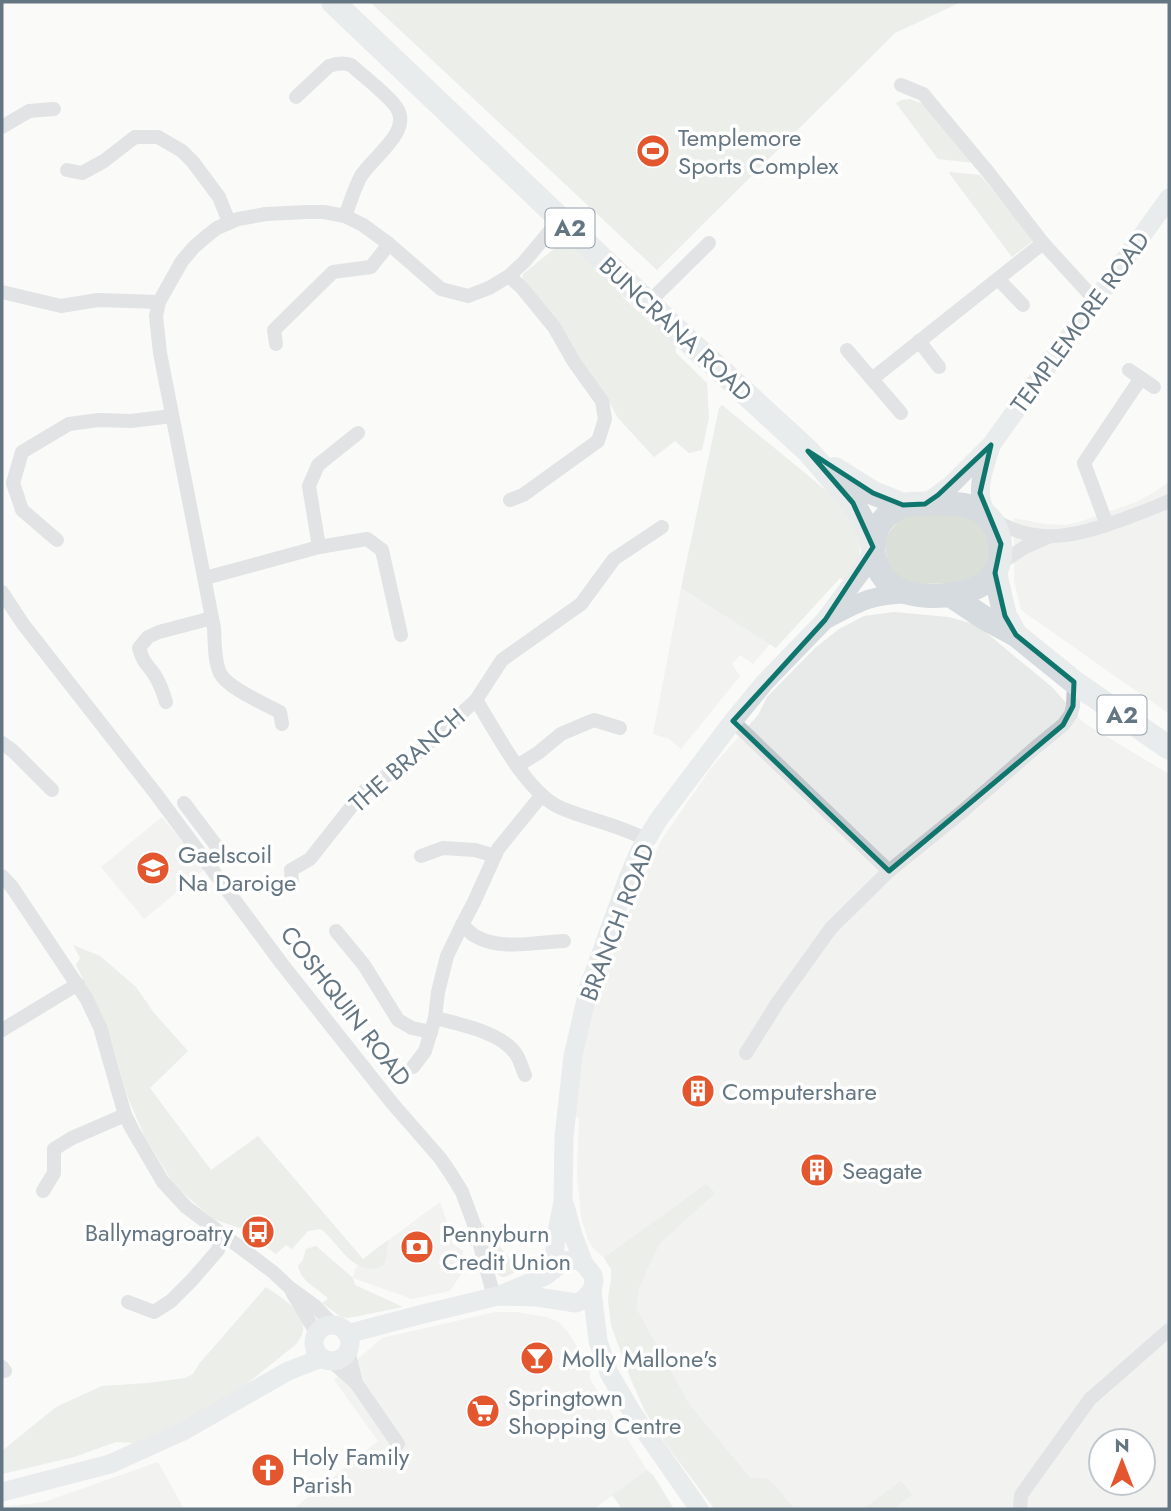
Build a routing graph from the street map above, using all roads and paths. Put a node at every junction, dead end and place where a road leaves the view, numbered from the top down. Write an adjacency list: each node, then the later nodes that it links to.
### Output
1 (333, 2): 9 (highway, BUNCRANA ROAD / A2)
2 (901, 85): 12 (street)
3 (296, 97): 8 (street)
4 (54, 109): 5 (street)
5 (2, 127)
6 (67, 170): 10 (street)
7 (1169, 198): 17 (main road, TEMPLEMORE ROAD)
8 (345, 216): 10 (street); 13 (street)
9 (560, 219): 14 (street); 19 (highway, BUNCRANA ROAD / A2)
10 (229, 222): 18 (street)
11 (709, 243): 19 (street)
12 (1043, 243): 15 (street); 17 (street)
13 (389, 244): 14 (street); 22 (street)
14 (509, 276): 32 (street)
15 (998, 279): 20 (street); 21 (street)
16 (2, 292): 18 (street)
17 (1095, 300): 30 (main road, TEMPLEMORE ROAD)
18 (159, 302): 28 (street)
19 (648, 303): 31 (highway, BUNCRANA ROAD / A2)
20 (1023, 305)
21 (919, 341): 24 (street); 25 (street)
22 (276, 344)
23 (847, 350): 25 (street)
24 (939, 367)
25 (872, 379): 27 (street)
26 (1154, 387): 36 (street)
27 (901, 413)
28 (172, 416): 39 (street); 43 (street)
29 (358, 433): 40 (street)
30 (991, 445): 34 (main road, TEMPLEMORE ROAD); 35 (main road, TEMPLEMORE ROAD)
31 (808, 451): 34 (highway, BUNCRANA ROAD / A2); 41 (highway, BUNCRANA ROAD / A2)
32 (510, 500)
33 (1169, 501): 36 (street)
34 (914, 505): 35 (highway, A2); 41 (highway)
35 (988, 515): 38 (street); 42 (highway, A2)
36 (1107, 524): 38 (street)
37 (662, 527): 52 (street, THE BRANCH)
38 (1048, 537): 42 (street)
39 (57, 540)
40 (319, 547): 43 (street); 49 (street)
41 (872, 547): 45 (highway, A2); 48 (main road, BRANCH ROAD)
42 (997, 568): 46 (highway, A2); 50 (highway, A2)
43 (205, 578): 47 (street)
44 (2, 592): 65 (street, COSHQUIN ROAD)
45 (915, 594): 46 (highway, A2); 48 (main road, BRANCH ROAD)
46 (950, 595): 50 (highway, A2)
47 (212, 618): 53 (street); 55 (street)
48 (825, 620): 54 (main road, BRANCH ROAD)
49 (401, 635)
50 (1016, 635): 51 (highway, A2)
51 (1074, 682): 58 (highway, A2); 69 (street)
52 (476, 700): 59 (street, THE BRANCH); 71 (street, THE BRANCH)
53 (166, 702)
54 (733, 721): 64 (main road, BRANCH ROAD); 69 (street)
55 (282, 724)
56 (620, 727): 59 (street)
57 (2, 743): 60 (street)
58 (1169, 748)
59 (517, 766): 61 (street, THE BRANCH)
60 (52, 790)
61 (541, 796): 64 (street, THE BRANCH); 68 (street)
62 (184, 803): 63 (street)
63 (206, 832): 65 (street); 66 (street)
64 (647, 839): 83 (main road, BRANCH ROAD)
65 (193, 844): 88 (street, COSHQUIN ROAD)
66 (222, 852)
67 (421, 856): 68 (street)
68 (495, 856): 72 (street)
69 (889, 871): 78 (street)
70 (2, 876): 75 (street)
71 (292, 883)
72 (462, 925): 74 (street); 76 (street)
73 (336, 931): 76 (street)
74 (565, 940)
75 (78, 984): 77 (street); 81 (street)
76 (433, 1025): 79 (street); 80 (street)
77 (2, 1030)
78 (746, 1053)
79 (413, 1067)
80 (525, 1075)
81 (125, 1115): 82 (street); 84 (street)
82 (43, 1191)
83 (563, 1202): 85 (main road, BRANCH ROAD); 86 (main road, BRANCH ROAD)
84 (222, 1235): 89 (street); 93 (street)
85 (584, 1264): 86 (main road); 87 (main road)
86 (553, 1271): 88 (main road); 90 (main road)
87 (592, 1290): 90 (main road); 92 (main road)
88 (496, 1296): 90 (main road); 93 (main road)
89 (128, 1301)
90 (565, 1302): 92 (main road)
91 (1169, 1330): 97 (street)
92 (597, 1341): 96 (main road)
93 (330, 1344): 94 (street); 95 (main road)
94 (398, 1444)
95 (2, 1492)
96 (698, 1509)
97 (1020, 1509)

